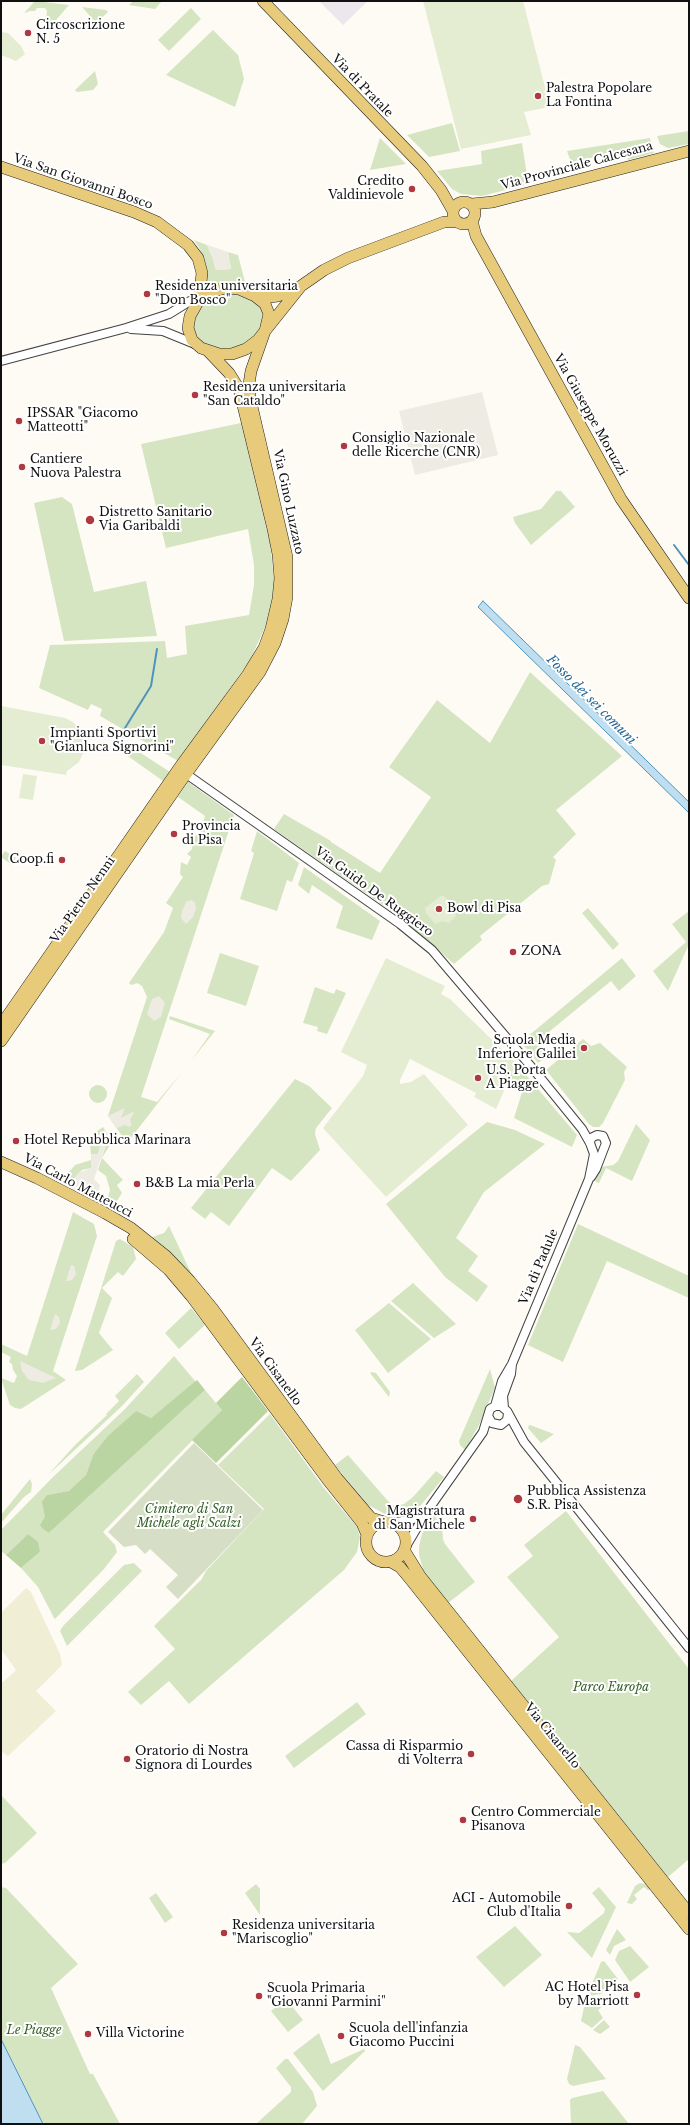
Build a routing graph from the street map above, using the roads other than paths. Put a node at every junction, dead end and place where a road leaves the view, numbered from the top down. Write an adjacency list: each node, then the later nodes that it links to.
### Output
1 (264, 1): 5 (main road, Via di Pratale)
2 (689, 151): 4 (main road, Via Provinciale Calcesana)
3 (1, 167): 8 (main road, Via San Giovanni Bosco)
4 (493, 202): 5 (main road); 5 (main road, Via Provinciale Calcesana)
5 (462, 216): 6 (main road); 13 (main road, Via Giuseppe Moruzzi)
6 (301, 286): 7 (main road); 10 (main road)
7 (255, 296): 8 (main road); 10 (main road)
8 (198, 301): 9 (street); 11 (main road)
9 (126, 328): 11 (street); 12 (street)
10 (265, 331): 11 (main road); 14 (main road, Via Gino Luzzato)
11 (205, 349): 14 (main road, Via Gino Luzzato)
12 (1, 361)
13 (689, 598)
14 (183, 771): 15 (main road, Via Pietro Nenni); 16 (main road, Via Pietro Nenni); 17 (street, Via Guido De Ruggiero)
15 (1, 1025)
16 (1, 1041)
17 (582, 1129): 18 (street, Via Guido De Ruggiero); 19 (street, Via Guido De Ruggiero)
18 (595, 1135): 19 (street); 20 (street)
19 (592, 1146): 20 (street); 23 (street, Via di Padule)
20 (605, 1147): 23 (street, Via di Padule)
21 (1, 1162): 24 (main road, Via Carlo Matteucci)
22 (1, 1169): 24 (main road, Via Carlo Matteucci)
23 (589, 1179): 25 (street, Via di Padule)
24 (138, 1238): 33 (main road, Via Cisanello); 34 (main road, Via Cisanello)
25 (512, 1364): 26 (street, Via di Padule); 27 (street, Via di Padule)
26 (494, 1406): 27 (street); 28 (street)
27 (506, 1410): 29 (street); 31 (street)
28 (488, 1416): 29 (street); 30 (street)
29 (499, 1425): 30 (street); 31 (street)
30 (483, 1432): 32 (street)
31 (524, 1442): 37 (street)
32 (428, 1510): 33 (street); 35 (street)
33 (388, 1523): 34 (main road); 35 (main road)
34 (367, 1535): 36 (main road)
35 (404, 1549): 36 (main road); 38 (main road, Via Cisanello)
36 (392, 1562): 39 (main road, Via Cisanello)
37 (689, 1648)
38 (689, 1913)
39 (689, 1929)

